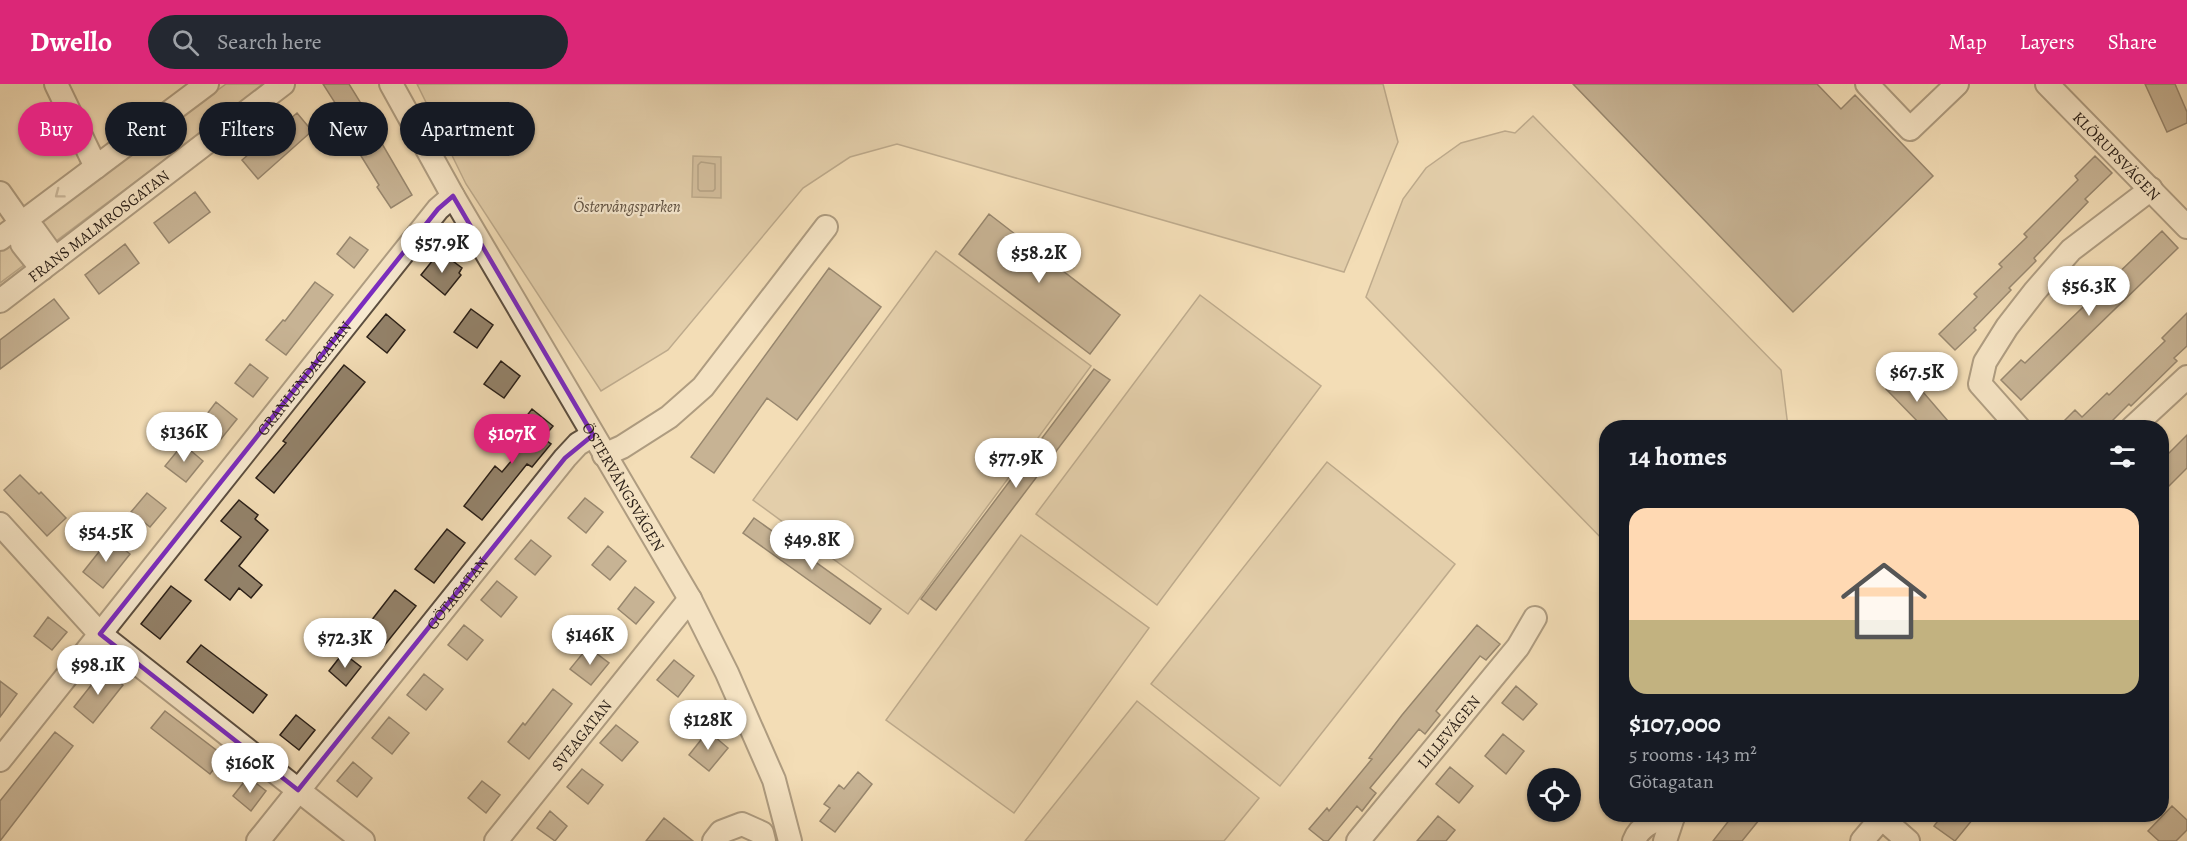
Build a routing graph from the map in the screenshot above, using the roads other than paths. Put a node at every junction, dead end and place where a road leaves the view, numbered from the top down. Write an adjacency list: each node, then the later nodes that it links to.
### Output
1 (56, 84): 8 (street)
2 (207, 84): 8 (street)
3 (283, 84): 16 (street, FRANS MALMROSGATAN)
4 (391, 84): 11 (street, ÖSTERVÅNGSVÄGEN)
5 (1867, 84): 6 (street)
6 (1957, 84)
7 (2047, 84): 9 (street, KLÖRUPSVÄGEN)
8 (96, 167): 12 (street, one-way to 12)
9 (2151, 189): 14 (street, KLÖRUPSVÄGEN); 19 (street)
10 (0, 193): 12 (street)
11 (453, 196): 21 (street, ÖSTERVÅNGSVÄGEN); 26 (street, GRANLUNDAGATAN)
12 (21, 223): 15 (street); 16 (street)
13 (826, 227): 22 (street)
14 (2187, 227)
15 (0, 239)
16 (49, 264): 17 (street, FRANS MALMROSGATAN)
17 (0, 301)
18 (2187, 377): 20 (street)
19 (2012, 420)
20 (2141, 420)
21 (593, 435): 22 (street, ÖSTERVÅNGSVÄGEN); 28 (street, GÖTAGATAN)
22 (604, 455): 24 (street, ÖSTERVÅNGSVÄGEN)
23 (0, 524): 26 (street)
24 (690, 599): 35 (street, SVEAGATAN); 38 (street, ÖSTERVÅNGSVÄGEN)
25 (1535, 618): 39 (street, LILLEVÄGEN)
26 (100, 634): 27 (street, GRANLUNDAGATAN); 28 (street)
27 (0, 760)
28 (298, 790): 33 (street, GÖTAGATAN); 34 (street)
29 (1652, 822): 40 (street)
30 (1672, 822): 41 (street)
31 (1876, 822): 42 (street)
32 (1887, 822): 43 (street)
33 (258, 841)
34 (363, 841)
35 (496, 841)
36 (714, 841): 37 (street)
37 (764, 841)
38 (790, 841)
39 (1358, 841)
40 (1634, 841)
41 (1665, 841)
42 (1862, 841)
43 (1908, 841)

